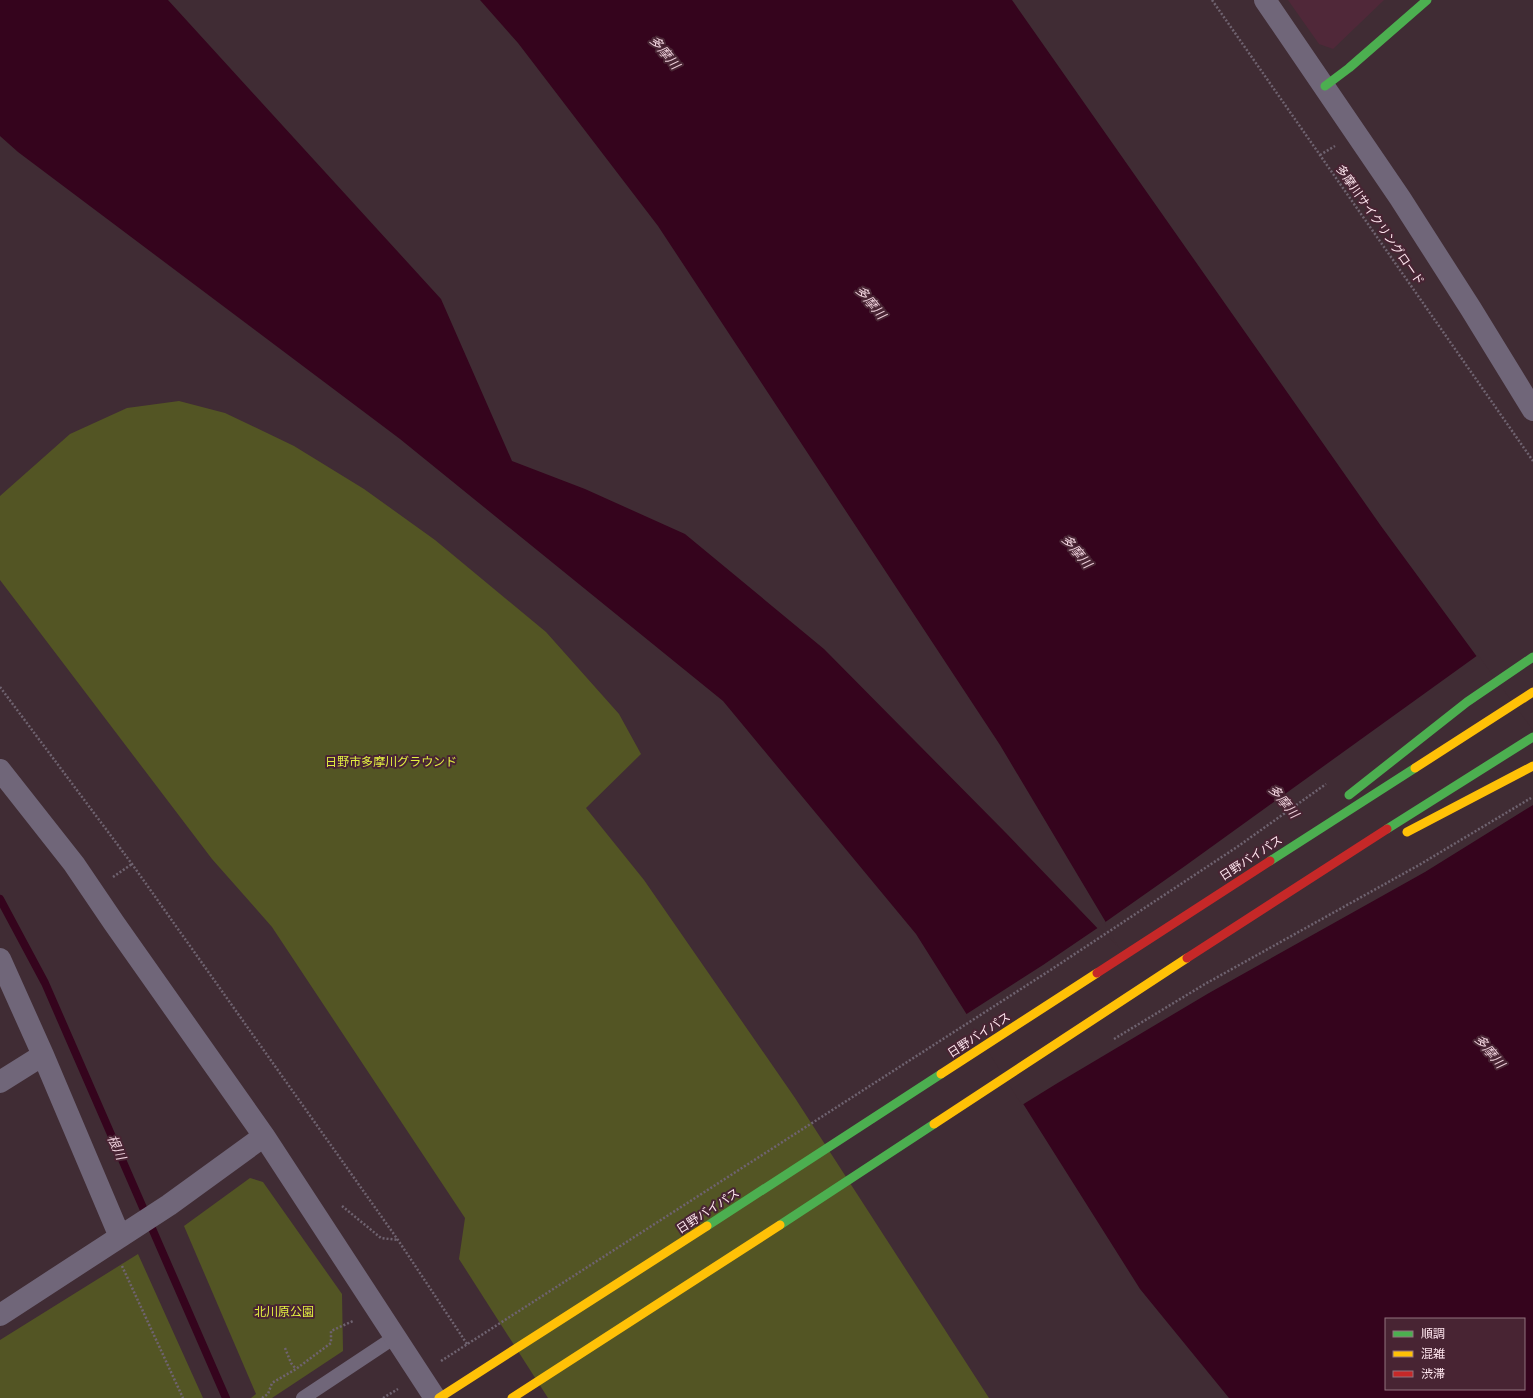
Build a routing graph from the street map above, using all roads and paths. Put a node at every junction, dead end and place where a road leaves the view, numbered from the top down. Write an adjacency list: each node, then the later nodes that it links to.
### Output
1 (1212, 0): 6 (path, 多摩川サイクリングロード)
2 (1265, 0): 4 (street)
3 (1427, 0): 4 (main road)
4 (1325, 86): 5 (street)
5 (1533, 410)
6 (1533, 462)
7 (1533, 657): 15 (main road)
8 (0, 687): 19 (path)
9 (1533, 692): 20 (main road, 日野バイパス)
10 (1533, 737): 22 (main road)
11 (1533, 766): 17 (main road)
12 (0, 770): 27 (street)
13 (1327, 783): 37 (path)
14 (1533, 797): 24 (path)
15 (1343, 800)
16 (1318, 820): 20 (main road)
17 (1400, 836)
18 (1364, 854): 22 (main road)
19 (132, 864): 21 (path); 30 (path)
20 (1249, 874): 45 (main road, 日野バイパス)
21 (110, 879)
22 (1272, 902): 46 (main road)
23 (0, 959): 25 (street)
24 (1112, 1040)
25 (43, 1055): 26 (street); 29 (street)
26 (0, 1082)
27 (264, 1136): 29 (street); 34 (street)
28 (340, 1204): 30 (path)
29 (126, 1232): 32 (street)
30 (398, 1240): 35 (path)
31 (122, 1264): 40 (path)
32 (0, 1316)
33 (353, 1321): 38 (path)
34 (395, 1337): 42 (lane); 44 (street)
35 (469, 1347)
36 (285, 1348): 38 (path)
37 (437, 1364)
38 (296, 1369): 41 (path)
39 (403, 1385): 43 (path)
40 (183, 1398)
41 (262, 1398)
42 (303, 1398)
43 (383, 1398)
44 (435, 1398)
45 (439, 1398)
46 (512, 1398)

